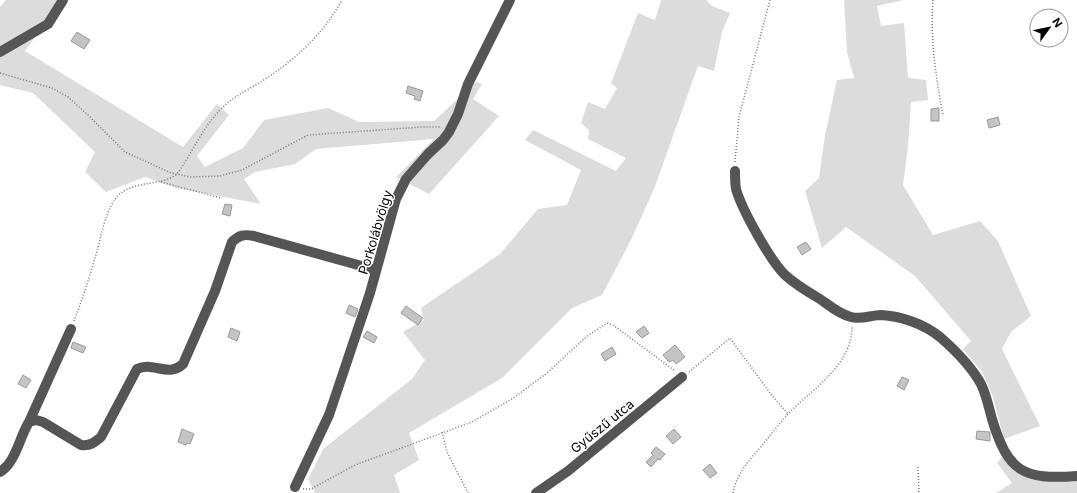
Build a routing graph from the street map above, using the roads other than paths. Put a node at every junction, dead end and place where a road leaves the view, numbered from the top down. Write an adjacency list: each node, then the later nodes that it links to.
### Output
1 (63, 0): 3 (street)
2 (510, 0): 5 (street, Porkolábvölgy)
3 (0, 52)
4 (735, 171): 10 (street)
5 (376, 270): 8 (street); 11 (street, Porkolábvölgy)
6 (71, 329): 8 (street)
7 (682, 377): 12 (street, Gyűszű utca)
8 (29, 422): 9 (street)
9 (0, 472)
10 (1077, 476)
11 (295, 487)
12 (536, 493)

